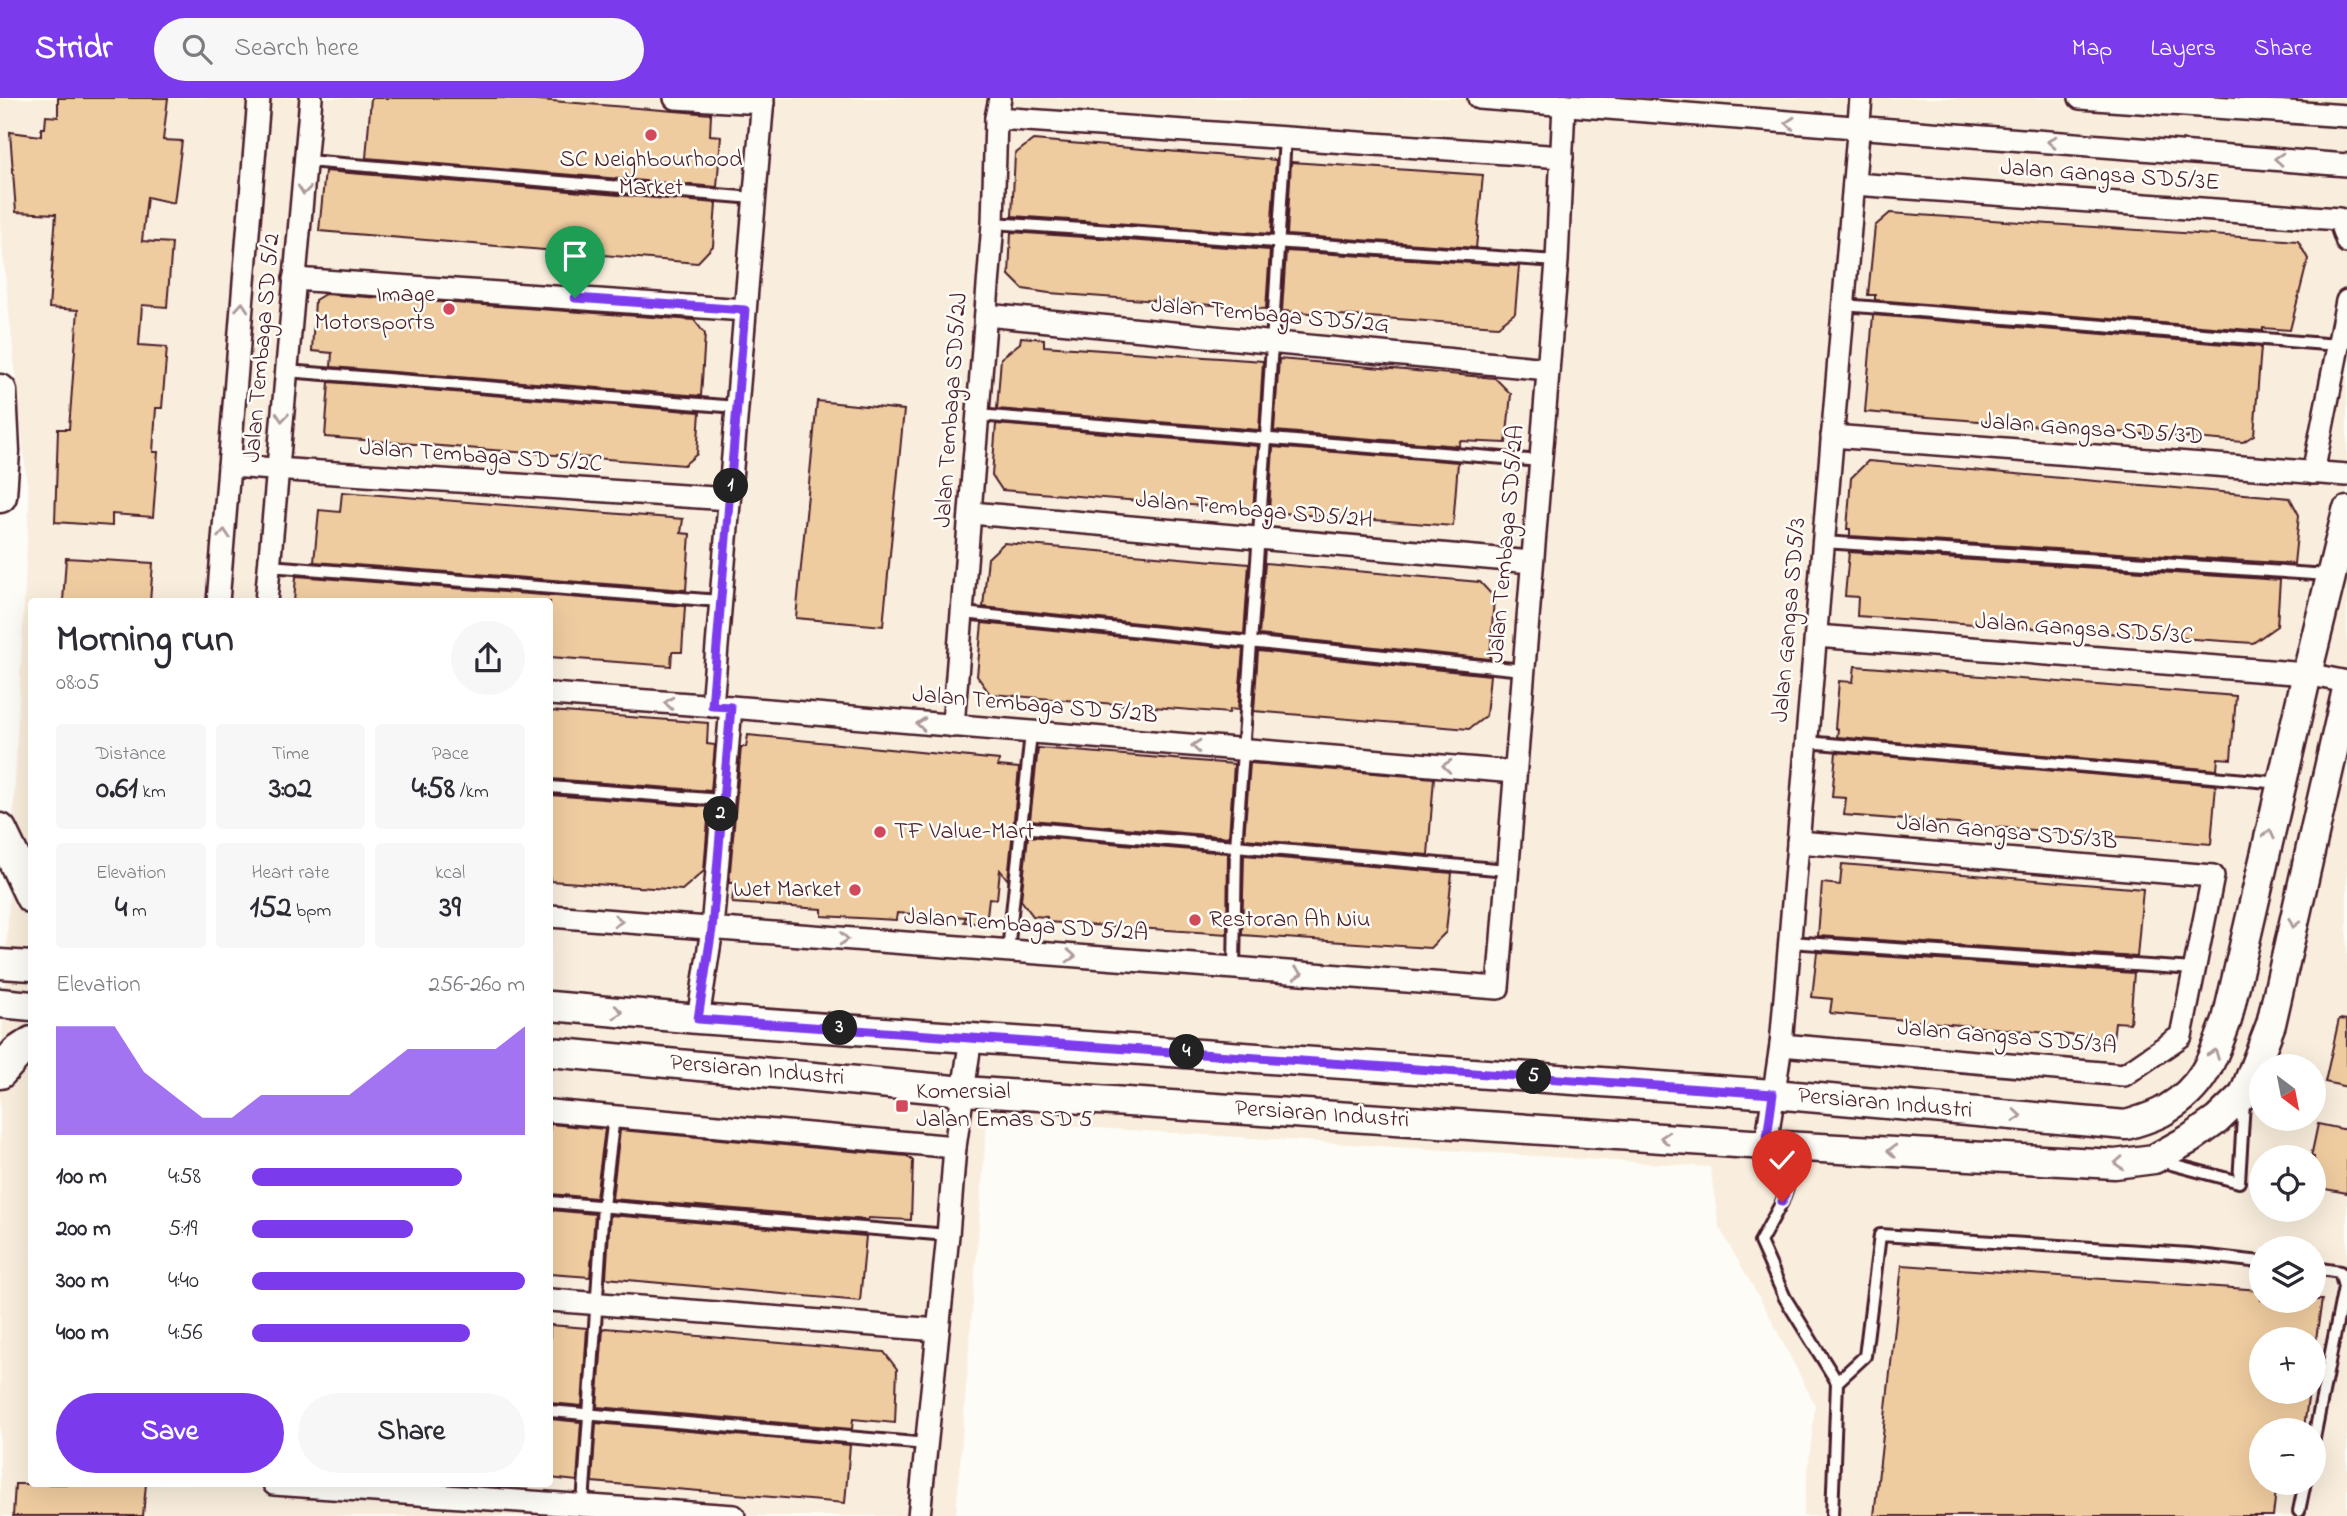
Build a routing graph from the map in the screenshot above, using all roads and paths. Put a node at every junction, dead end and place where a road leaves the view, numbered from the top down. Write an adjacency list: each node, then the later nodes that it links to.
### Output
1 (259, 98): 37 (street, Jalan Tembaga SD 5/2, one-way to 1)
2 (311, 98): 14 (street, Jalan Tembaga SD 5/2)
3 (675, 98): 7 (street)
4 (1479, 98): 8 (street)
5 (1861, 98): 11 (street, Jalan Gangsa SD5/3)
6 (2080, 98): 10 (street)
7 (763, 101): 17 (street)
8 (1564, 104): 11 (street, one-way to 8); 13 (street, Jalan Tembaga SD5/2A)
9 (998, 108): 12 (street); 18 (street, Jalan Tembaga SD5/2J)
10 (2347, 116)
11 (1858, 128): 15 (street, one-way to 11); 16 (street, Jalan Gangsa SD5/3)
12 (1285, 138): 13 (street); 19 (lane)
13 (1562, 157): 21 (street, Jalan Tembaga SD5/2A)
14 (307, 161): 17 (lane); 22 (street, Jalan Tembaga SD 5/2, one-way to 22)
15 (2347, 164)
16 (1854, 184): 20 (street, Jalan Gangsa SD5/3E); 24 (street, Jalan Gangsa SD5/3)
17 (754, 198): 25 (street)
18 (993, 223): 19 (lane); 26 (street, Jalan Tembaga SD5/2J)
19 (1279, 242): 21 (lane); 27 (lane)
20 (2347, 242)
21 (1557, 261): 29 (street, Jalan Tembaga SD5/2A)
22 (295, 279): 25 (street); 30 (street, Jalan Tembaga SD 5/2)
23 (2347, 301): 28 (street)
24 (1843, 305): 28 (lane); 34 (street, Jalan Gangsa SD5/3)
25 (745, 310): 32 (street)
26 (986, 315): 27 (street, Jalan Tembaga SD5/2G); 33 (street, Jalan Tembaga SD5/2J)
27 (1272, 342): 29 (street, Jalan Tembaga SD5/2G); 35 (lane)
28 (2338, 345): 39 (street)
29 (1548, 369): 36 (street, Jalan Tembaga SD5/2A)
30 (286, 371): 32 (lane); 38 (street, Jalan Tembaga SD 5/2, one-way to 38)
31 (0, 391): 41 (main road)
32 (737, 407): 42 (street)
33 (978, 415): 35 (lane); 44 (street, Jalan Tembaga SD5/2J)
34 (1832, 436): 39 (street, Jalan Gangsa SD5/3D); 46 (street, Jalan Gangsa SD5/3)
35 (1266, 439): 36 (lane); 45 (lane)
36 (1541, 461): 47 (street, Jalan Tembaga SD5/2A)
37 (229, 466): 38 (street, Jalan Tembaga SD 5/2C); 50 (street, Jalan Tembaga SD 5/2, one-way to 37)
38 (278, 470): 42 (street, Jalan Tembaga SD 5/2C); 48 (street, Jalan Tembaga SD 5/2)
39 (2313, 473): 40 (street, Jalan Gangsa SD5/3D)
40 (2347, 475)
41 (0, 496)
42 (729, 499): 52 (street)
43 (2347, 511): 49 (street, Persiaran Industri)
44 (971, 513): 45 (street, Jalan Tembaga SD5/2H); 53 (street, Jalan Tembaga SD5/2J)
45 (1257, 538): 47 (street, Jalan Tembaga SD5/2H); 55 (lane)
46 (1823, 542): 49 (lane); 54 (street, Jalan Gangsa SD5/3)
47 (1532, 562): 56 (street, Jalan Tembaga SD5/2A)
48 (269, 566): 51 (street, Jalan Tembaga SD 5/2); 52 (lane)
49 (2331, 575): 57 (street, Persiaran Industri)
50 (218, 598)
51 (266, 598)
52 (720, 601): 61 (street)
53 (962, 613): 55 (lane); 62 (street, Jalan Tembaga SD5/2J)
54 (1816, 636): 57 (street, Jalan Gangsa SD5/3C); 64 (street, Jalan Gangsa SD5/3)
55 (1252, 643): 56 (lane); 65 (lane)
56 (1523, 670): 66 (street, Jalan Tembaga SD5/2A)
57 (2307, 674): 58 (street, Jalan Gangsa SD5/3C); 67 (street, Persiaran Industri)
58 (2347, 682)
59 (2347, 689): 97 (street, Persiaran Industri, one-way to 97)
60 (553, 694): 61 (street, Jalan Tembaga SD 5/2B, one-way to 60)
61 (721, 706): 62 (street, Jalan Tembaga SD 5/2B, one-way to 61); 69 (street)
62 (953, 726): 63 (street, Jalan Tembaga SD 5/2B)
63 (1031, 733): 65 (street, Jalan Tembaga SD 5/2B, one-way to 63); 70 (lane)
64 (1806, 742): 67 (lane); 72 (street, Jalan Gangsa SD5/3)
65 (1243, 750): 66 (street, Jalan Tembaga SD 5/2B, one-way to 65); 73 (lane)
66 (1515, 772): 74 (street, Jalan Tembaga SD5/2A)
67 (2281, 783): 96 (street, Persiaran Industri, one-way to 67)
68 (553, 787): 69 (lane)
69 (722, 800): 78 (street)
70 (1021, 827): 73 (lane); 80 (lane)
71 (0, 830): 76 (main road)
72 (1798, 842): 75 (street, Jalan Gangsa SD5/3B); 79 (street, Jalan Gangsa SD5/3)
73 (1236, 847): 74 (lane); 83 (lane)
74 (1507, 870): 85 (street, Jalan Tembaga SD5/2A)
75 (2213, 876): 84 (street, Jalan Gangsa SD5/3A)
76 (28, 889)
77 (553, 916): 78 (street, Jalan Tembaga SD 5/2A, one-way to 78)
78 (712, 929): 80 (street, Jalan Tembaga SD 5/2A, one-way to 80); 89 (street)
79 (1789, 942): 84 (lane); 91 (street, Jalan Gangsa SD5/3)
80 (1008, 951): 83 (street, Jalan Tembaga SD 5/2A, one-way to 83)
81 (0, 964): 82 (street)
82 (28, 966)
83 (1234, 968): 85 (street, Jalan Tembaga SD 5/2A, one-way to 85)
84 (2194, 970): 91 (street, Jalan Gangsa SD5/3A)
85 (1498, 988)
86 (0, 1003): 87 (street)
87 (28, 1006)
88 (553, 1006): 89 (street, Persiaran Industri, one-way to 89)
89 (698, 1019): 90 (street, Persiaran Industri)
90 (971, 1037): 95 (street); 96 (street, Persiaran Industri)
91 (1781, 1045): 96 (street, Jalan Gangsa SD5/3)
92 (28, 1046): 94 (main road)
93 (553, 1052): 95 (street, Persiaran Industri)
94 (0, 1073)
95 (964, 1091): 100 (street, Persiaran Industri, one-way to 95); 102 (street)
96 (1773, 1094): 100 (street, Jalan Gangsa SD5/3)
97 (2244, 1094): 103 (street, Persiaran Industri); 103 (lane)
98 (553, 1111): 99 (street)
99 (614, 1117): 102 (street); 105 (lane)
100 (1766, 1145): 101 (street, Persiaran Industri)
101 (1801, 1146): 103 (street, Persiaran Industri, one-way to 101); 112 (lane)
102 (955, 1147): 106 (street)
103 (2154, 1159)
104 (553, 1202): 105 (lane)
105 (603, 1206): 106 (lane); 110 (lane)
106 (948, 1235): 111 (street)
107 (2249, 1261): 112 (lane)
108 (2326, 1270): 115 (lane)
109 (553, 1300): 110 (street)
110 (595, 1304): 111 (street); 114 (lane)
111 (938, 1330): 116 (street)
112 (1837, 1382): 123 (lane)
113 (553, 1410): 114 (lane)
114 (588, 1414): 116 (lane); 119 (lane)
115 (2318, 1418)
116 (927, 1444): 122 (street)
117 (316, 1487): 119 (street)
118 (2302, 1495): 120 (lane)
119 (583, 1506): 121 (street)
120 (2299, 1511)
121 (734, 1516)
122 (919, 1516)
123 (1832, 1516)

